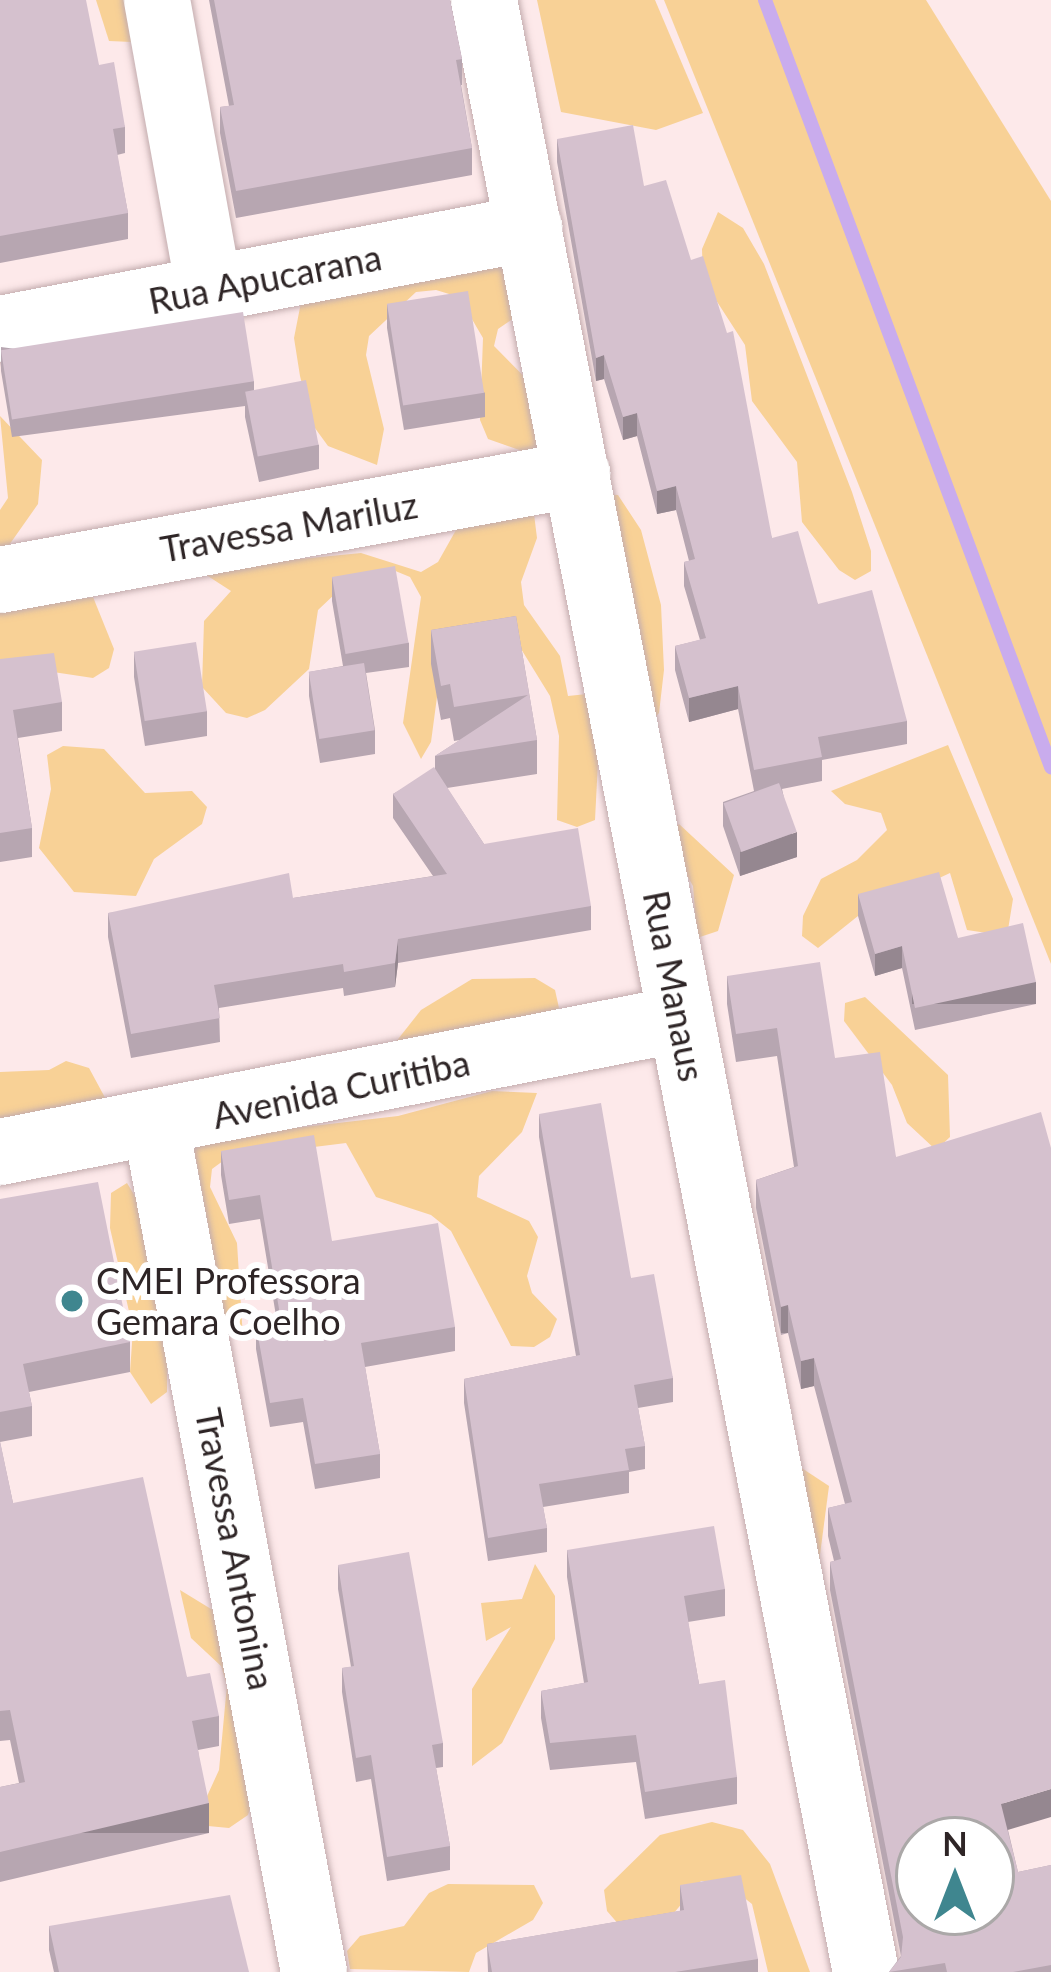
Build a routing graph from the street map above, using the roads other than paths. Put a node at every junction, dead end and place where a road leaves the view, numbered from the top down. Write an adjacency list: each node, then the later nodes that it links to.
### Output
1 (158, 0): 4 (street)
2 (484, 0): 3 (street, Rua Manaus)
3 (530, 228): 4 (street, Rua Apucarana); 6 (street, Rua Manaus)
4 (208, 290): 5 (street, Rua Apucarana)
5 (0, 329)
6 (578, 474): 7 (street, Travessa Mariluz); 8 (street, Rua Manaus)
7 (0, 580)
8 (680, 1019): 9 (street, Avenida Curitiba); 12 (street, Rua Manaus)
9 (156, 1126): 10 (street, Avenida Curitiba); 11 (street, Travessa Antonina)
10 (0, 1152)
11 (314, 1972)
12 (866, 1972)

